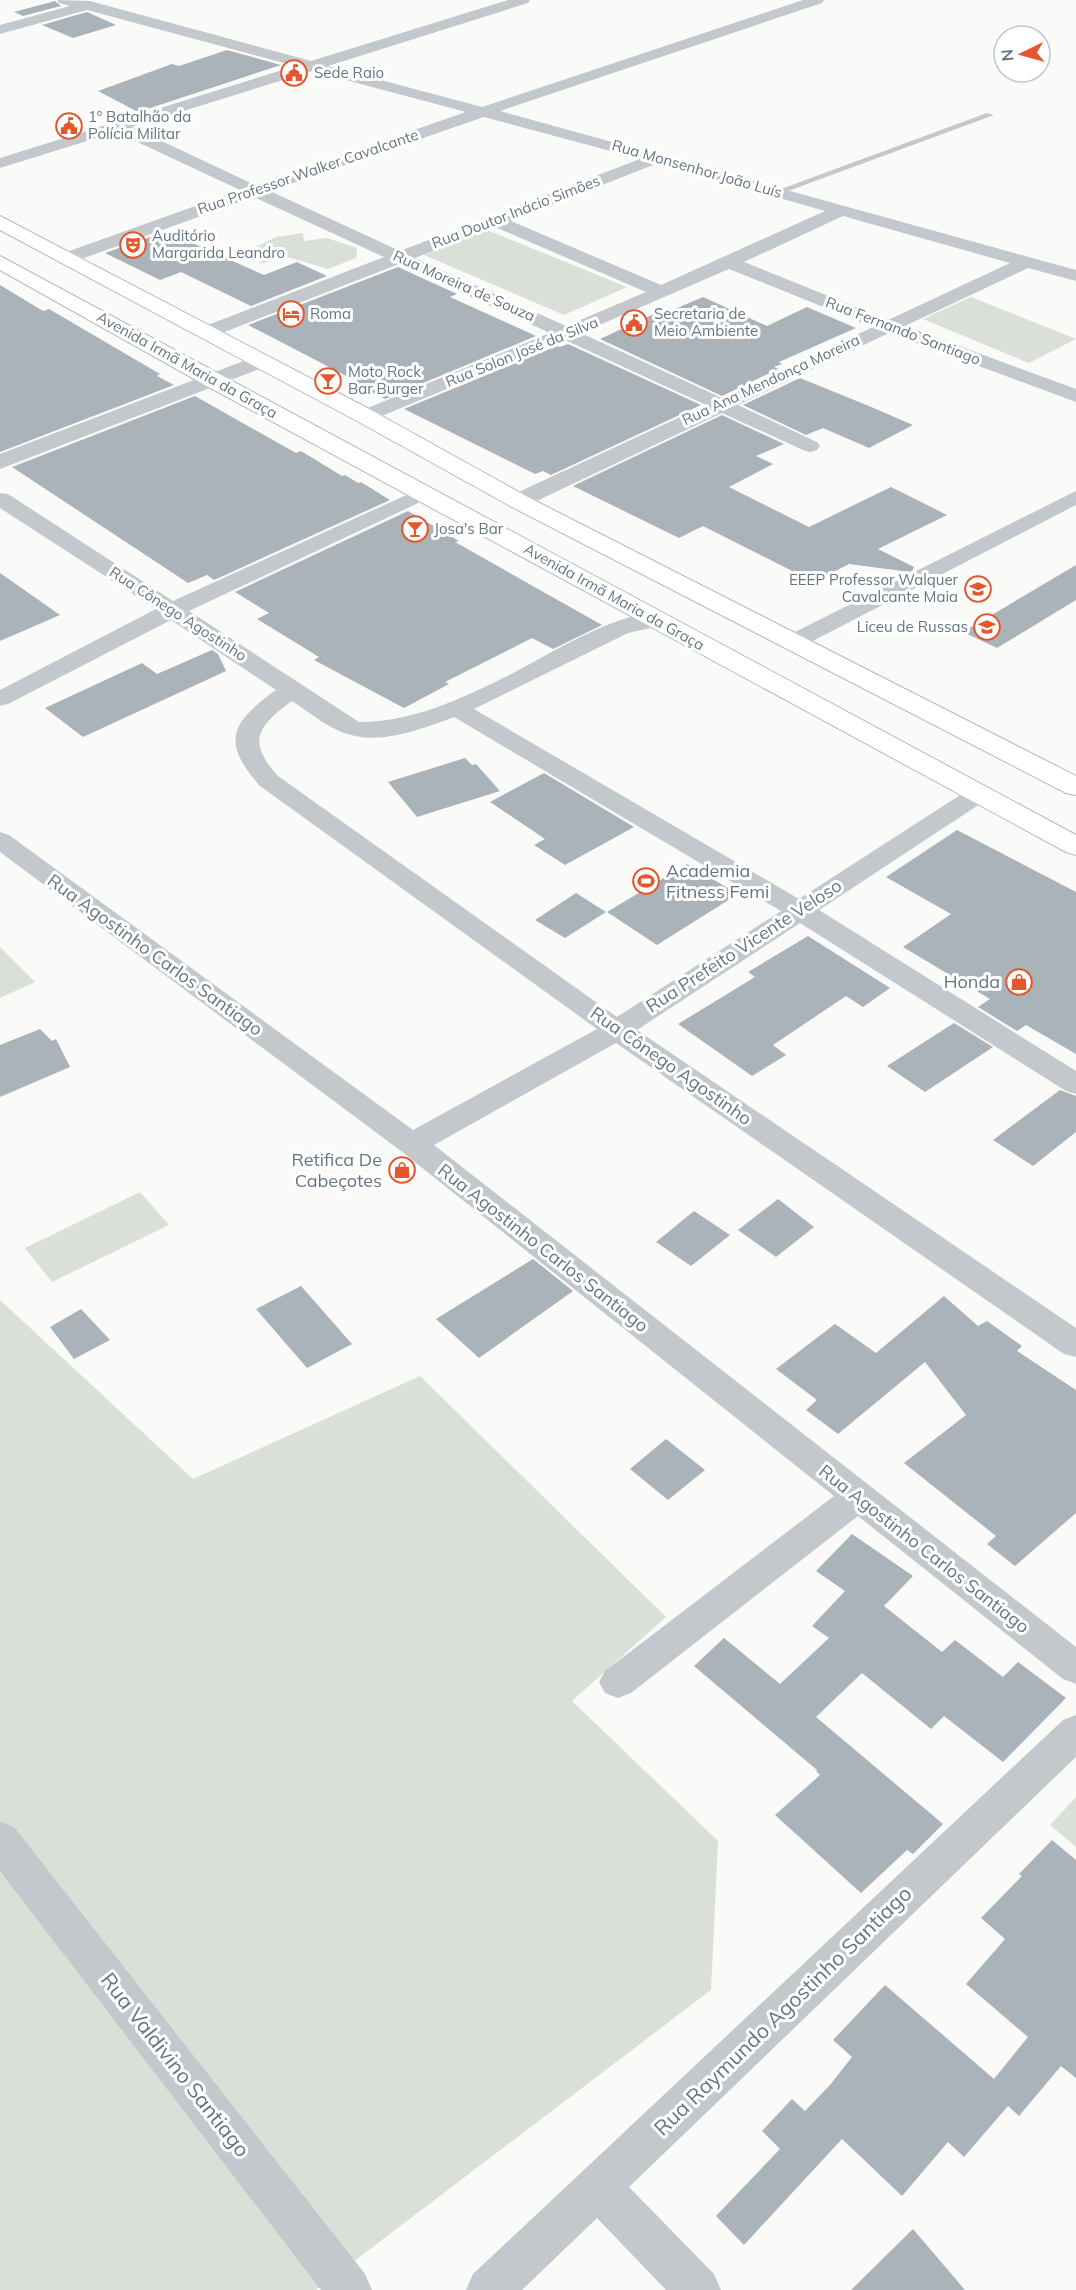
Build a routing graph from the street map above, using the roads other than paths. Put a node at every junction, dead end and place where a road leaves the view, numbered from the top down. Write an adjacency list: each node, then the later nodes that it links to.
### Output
1 (64, 0): 5 (street, Rua Monsenhor João Luís)
2 (108, 0): 5 (street)
3 (523, 0): 7 (street)
4 (817, 0): 8 (street, Rua Professor Walker Cavalcante)
5 (86, 6): 6 (street); 7 (street, Rua Monsenhor João Luís)
6 (0, 30)
7 (317, 66): 8 (street, Rua Monsenhor João Luís); 10 (street)
8 (482, 111): 11 (street, Rua Monsenhor João Luís); 13 (street, Rua Professor Walker Cavalcante)
9 (990, 115): 14 (lane)
10 (118, 128): 12 (street); 13 (street, Rua Moreira de Souza)
11 (657, 158): 14 (street, Rua Monsenhor João Luís); 16 (street, Rua Doutor Inácio Simões)
12 (0, 163)
13 (253, 190): 18 (street, Rua Moreira de Souza); 19 (street, Rua Professor Walker Cavalcante)
14 (777, 192): 15 (street, Rua Monsenhor João Luís)
15 (841, 210): 21 (street, Rua Monsenhor João Luís); 22 (street, Rua Solon José da Silva)
16 (495, 220): 18 (street, Rua Doutor Inácio Simões); 24 (street)
17 (0, 222): 19 (main road)
18 (397, 257): 26 (street, Rua Doutor Inácio Simões); 27 (street, Rua Moreira de Souza)
19 (67, 258): 26 (main road)
20 (0, 261): 29 (main road, Avenida Irmã Maria da Graça)
21 (1026, 262): 23 (street, Rua Monsenhor João Luís); 25 (street, Rua Ana Mendonça Moreira)
22 (731, 263): 24 (street, Rua Solon José da Silva); 25 (street, Rua Fernando Santiago)
23 (1076, 276)
24 (661, 292): 27 (street, Rua Solon José da Silva)
25 (887, 327): 30 (street, Rua Fernando Santiago); 31 (street, Rua Ana Mendonça Moreira)
26 (207, 332): 28 (main road)
27 (570, 333): 31 (street, Rua Moreira de Souza); 32 (street, Rua Solon José da Silva)
28 (259, 361): 29 (street); 32 (main road)
29 (213, 380): 34 (street); 35 (main road, Avenida Irmã Maria da Graça)
30 (1076, 396)
31 (720, 404): 33 (street, Rua Moreira de Souza); 38 (street, Rua Ana Mendonça Moreira)
32 (365, 416): 38 (main road)
33 (810, 446)
34 (0, 462)
35 (424, 493): 39 (street); 40 (main road, Avenida Irmã Maria da Graça)
36 (1076, 497): 41 (street)
37 (0, 499): 39 (street, Rua Cônego Agostinho)
38 (518, 501): 41 (main road)
39 (172, 610): 42 (street, Rua Cônego Agostinho); 43 (street)
40 (656, 620): 44 (street); 46 (main road, Avenida Irmã Maria da Graça)
41 (793, 642): 45 (main road)
42 (292, 690): 44 (street, Rua Cônego Agostinho); 50 (street, Rua Cônego Agostinho)
43 (0, 699)
44 (457, 706): 49 (street)
45 (1076, 787)
46 (977, 795): 48 (main road, Avenida Irmã Maria da Graça); 49 (street, Rua Prefeito Vicente Veloso)
47 (0, 840): 52 (street, Rua Agostinho Carlos Santiago)
48 (1074, 845)
49 (800, 910): 50 (street, Rua Prefeito Vicente Veloso); 51 (street)
50 (617, 1030): 52 (street, Rua Prefeito Vicente Veloso); 53 (street, Rua Cônego Agostinho)
51 (1076, 1084)
52 (412, 1144): 54 (street, Rua Agostinho Carlos Santiago)
53 (1076, 1345)
54 (858, 1497): 55 (street, Rua Agostinho Carlos Santiago); 56 (street)
55 (1076, 1668)
56 (618, 1682)
57 (1076, 1732): 59 (street, Rua Raymundo Agostinho Santiago)
58 (0, 1840): 60 (street, Rua Valdivino Santiago)
59 (598, 2187): 61 (street, Rua Raymundo Agostinho Santiago); 62 (street)
60 (349, 2290)
61 (489, 2290)
62 (698, 2290)

